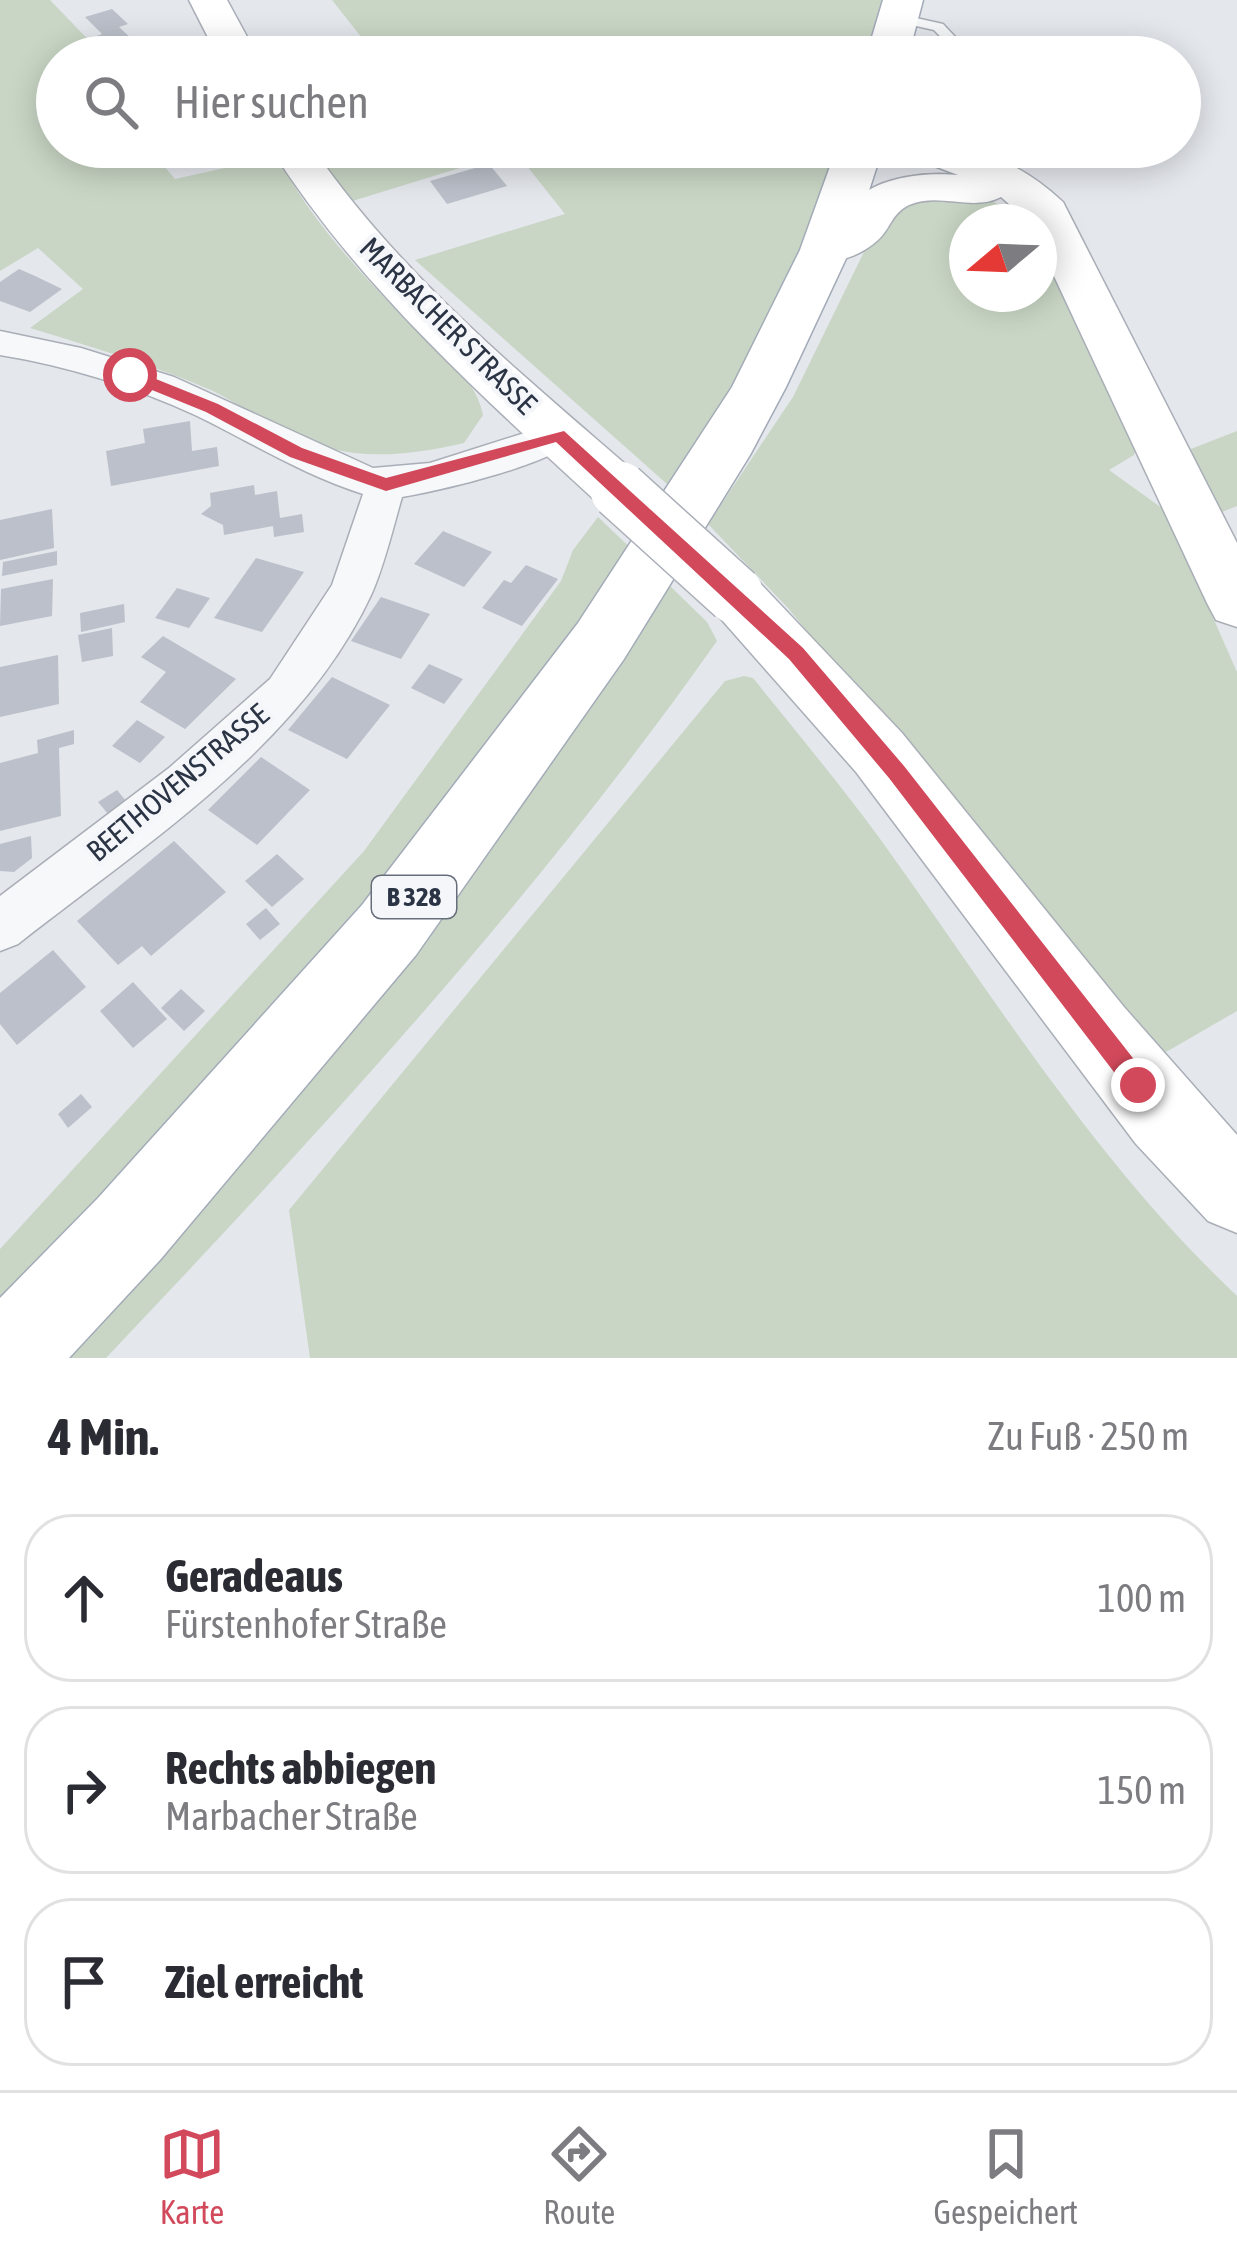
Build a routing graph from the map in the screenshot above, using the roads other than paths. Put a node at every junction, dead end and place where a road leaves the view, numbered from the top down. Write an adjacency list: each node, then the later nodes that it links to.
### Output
1 (208, 0): 2 (street)
2 (227, 36)
3 (903, 36): 4 (lane)
4 (947, 36)
5 (307, 168): 15 (street, MARBACHER STRASSE)
6 (852, 168): 13 (main road, B 328)
7 (910, 168): 9 (street)
8 (972, 168): 11 (street)
9 (982, 190): 10 (street); 13 (street)
10 (1004, 204)
11 (1038, 204)
12 (1057, 248): 17 (street)
13 (824, 250): 20 (main road, B 328)
14 (0, 343): 16 (street)
15 (559, 435): 16 (street); 19 (street, MARBACHER STRASSE, bridge)
16 (386, 485): 18 (street, BEETHOVENSTRASSE)
17 (1237, 604)
18 (0, 927)
19 (1237, 1192)
20 (6, 1358)

